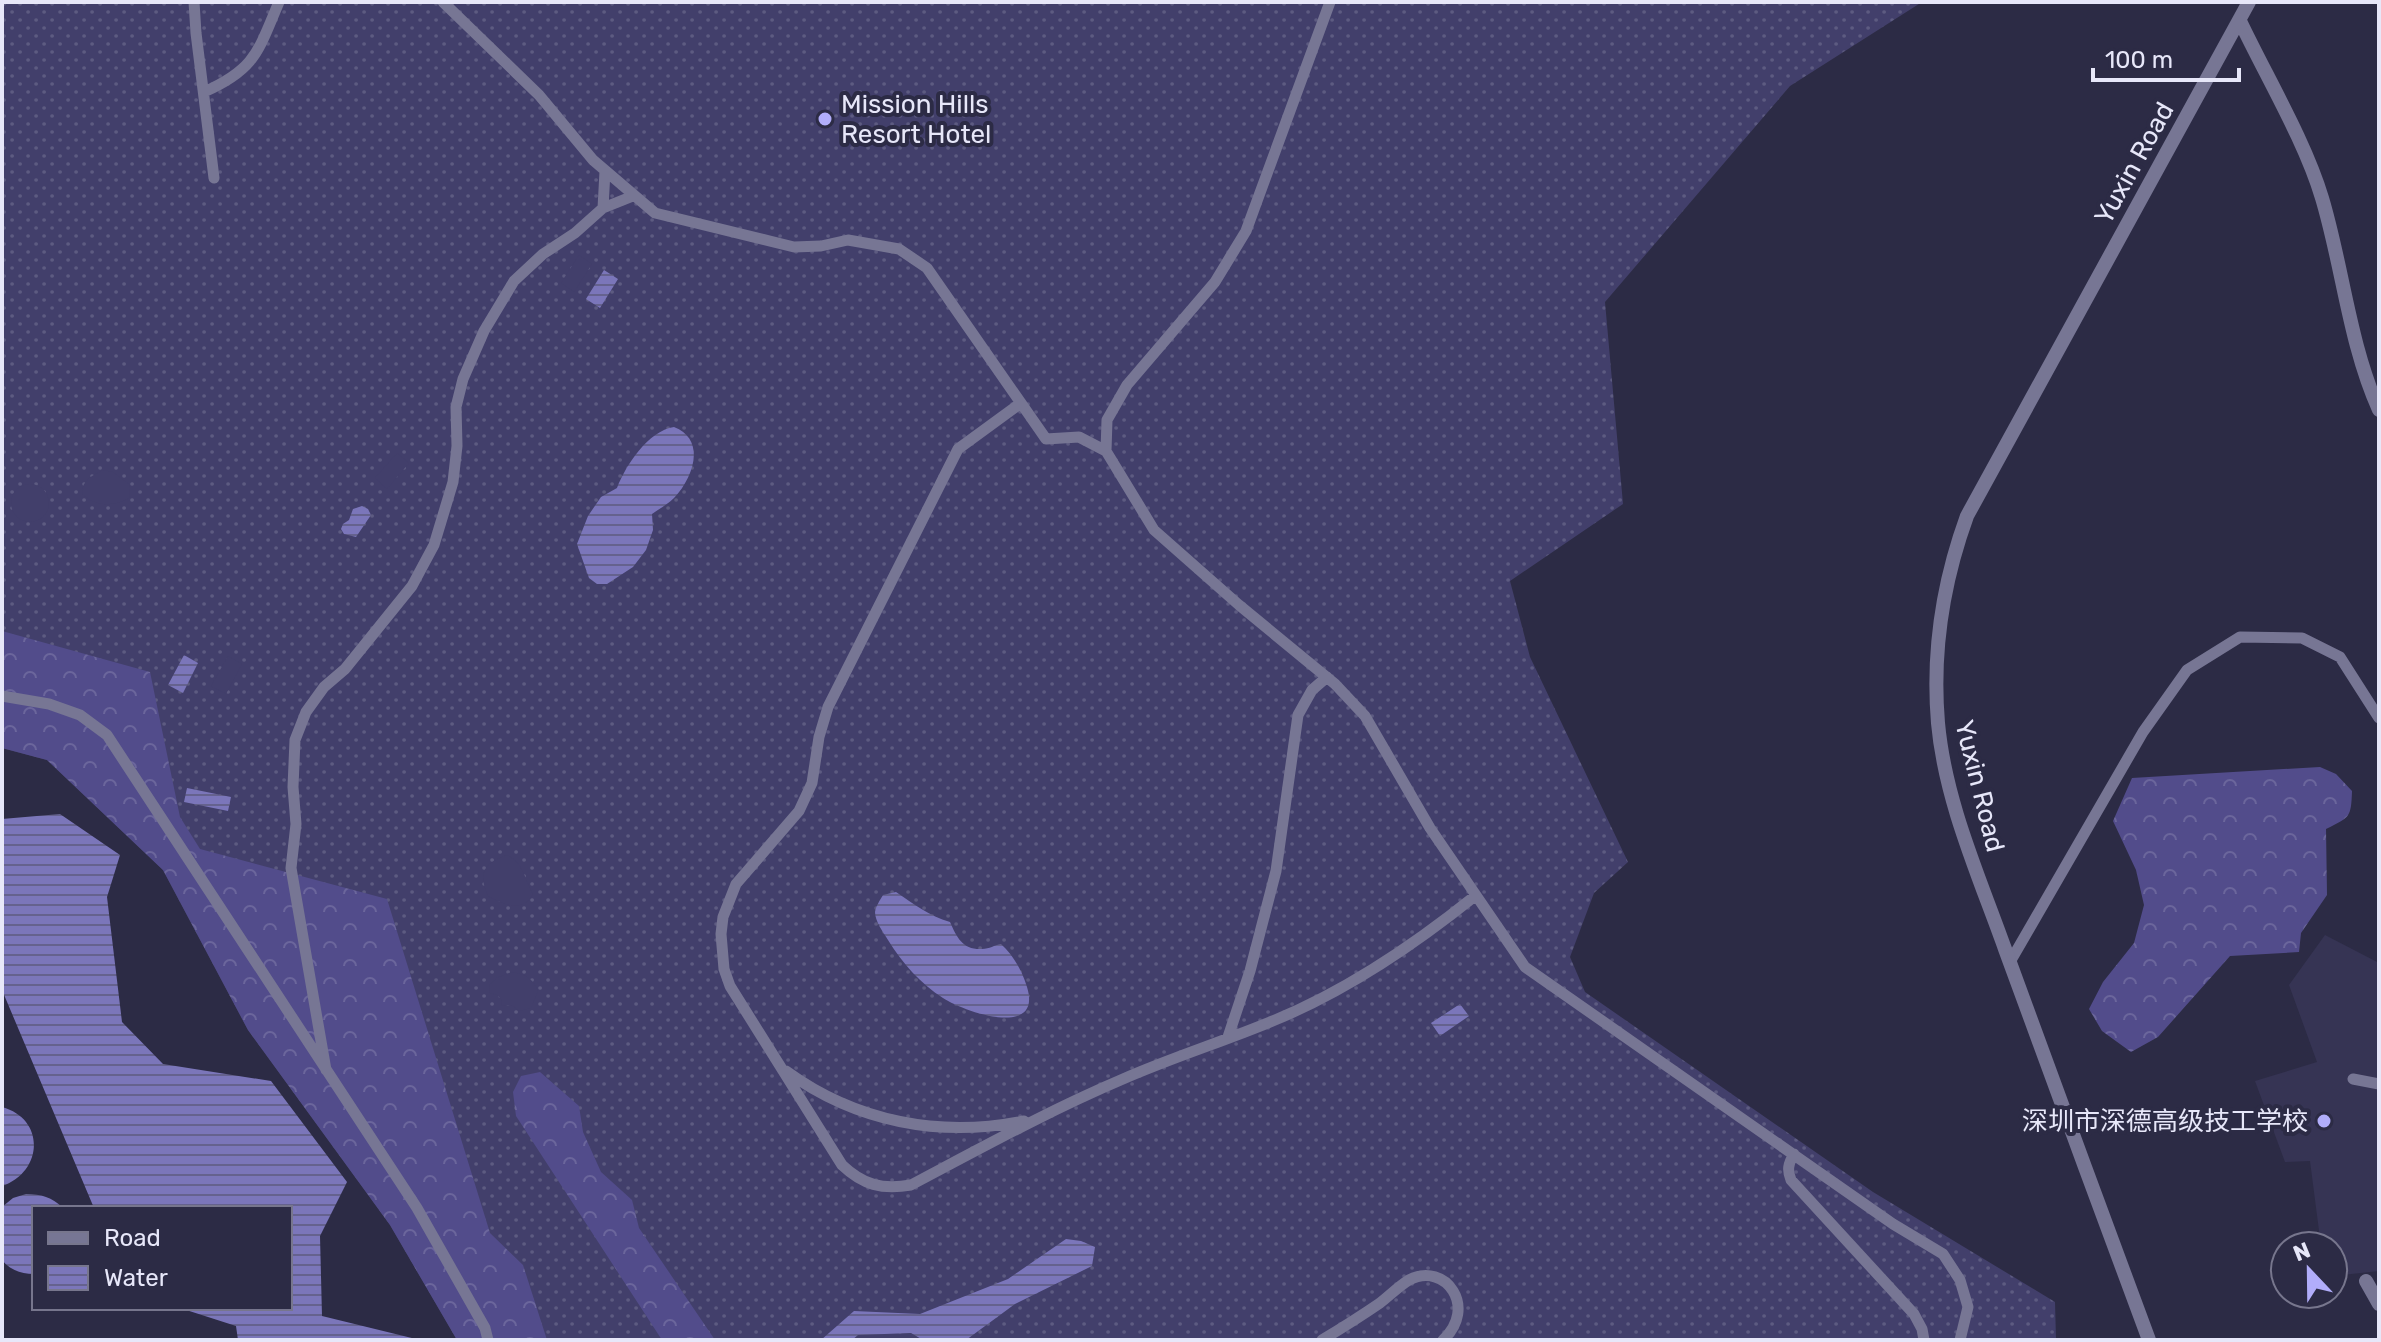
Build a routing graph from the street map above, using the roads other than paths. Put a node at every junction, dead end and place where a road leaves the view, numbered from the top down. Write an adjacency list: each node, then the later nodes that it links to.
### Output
1 (194, 2): 7 (street)
2 (279, 2): 7 (street)
3 (443, 2): 8 (street)
4 (1330, 2): 14 (street)
5 (2249, 2): 6 (street, Yuxin Road)
6 (2240, 21): 13 (street); 19 (street, Yuxin Road)
7 (204, 92): 9 (street)
8 (605, 171): 10 (street); 11 (street)
9 (214, 178)
10 (633, 196): 11 (street); 12 (street)
11 (603, 208): 22 (street)
12 (1021, 403): 14 (street); 21 (street)
13 (2379, 410)
14 (1106, 451): 15 (street)
15 (1327, 677): 18 (street); 20 (street)
16 (2, 696): 22 (street)
17 (2379, 718): 19 (street)
18 (1475, 896): 20 (street); 26 (street)
19 (2010, 962): 34 (street, Yuxin Road)
20 (1228, 1037): 25 (street)
21 (780, 1067): 25 (street); 25 (street)
22 (326, 1070): 29 (street)
23 (2353, 1079): 24 (street)
24 (2379, 1084)
25 (1044, 1116)
26 (1794, 1154): 32 (street); 33 (street)
27 (2366, 1281): 28 (street)
28 (2379, 1304)
29 (488, 1340)
30 (1322, 1340): 31 (street)
31 (1443, 1340)
32 (1924, 1340)
33 (1960, 1340)
34 (2149, 1340)

